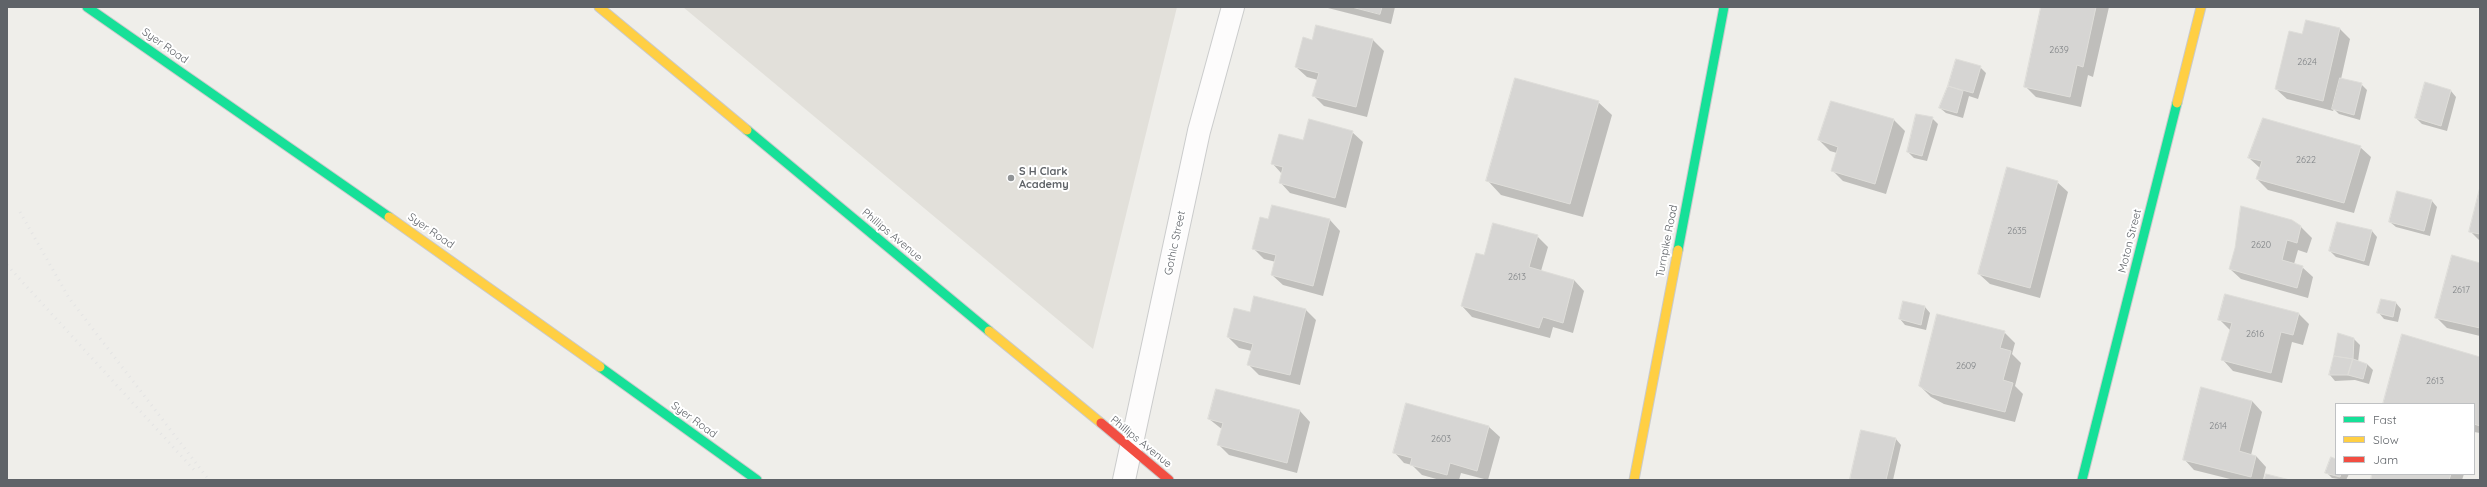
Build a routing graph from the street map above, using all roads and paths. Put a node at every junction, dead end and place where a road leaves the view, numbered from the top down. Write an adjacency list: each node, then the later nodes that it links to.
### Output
1 (87, 7): 7 (street, Syer Road)
2 (599, 7): 6 (street, Phillips Avenue)
3 (1233, 7): 6 (street, Gothic Street)
4 (1724, 7): 10 (street, Turnpike Road)
5 (2201, 7): 11 (street, Moton Street)
6 (1130, 449): 8 (street, Gothic Street); 9 (street, Phillips Avenue)
7 (757, 480)
8 (1124, 480)
9 (1169, 480)
10 (1634, 480)
11 (2082, 480)

